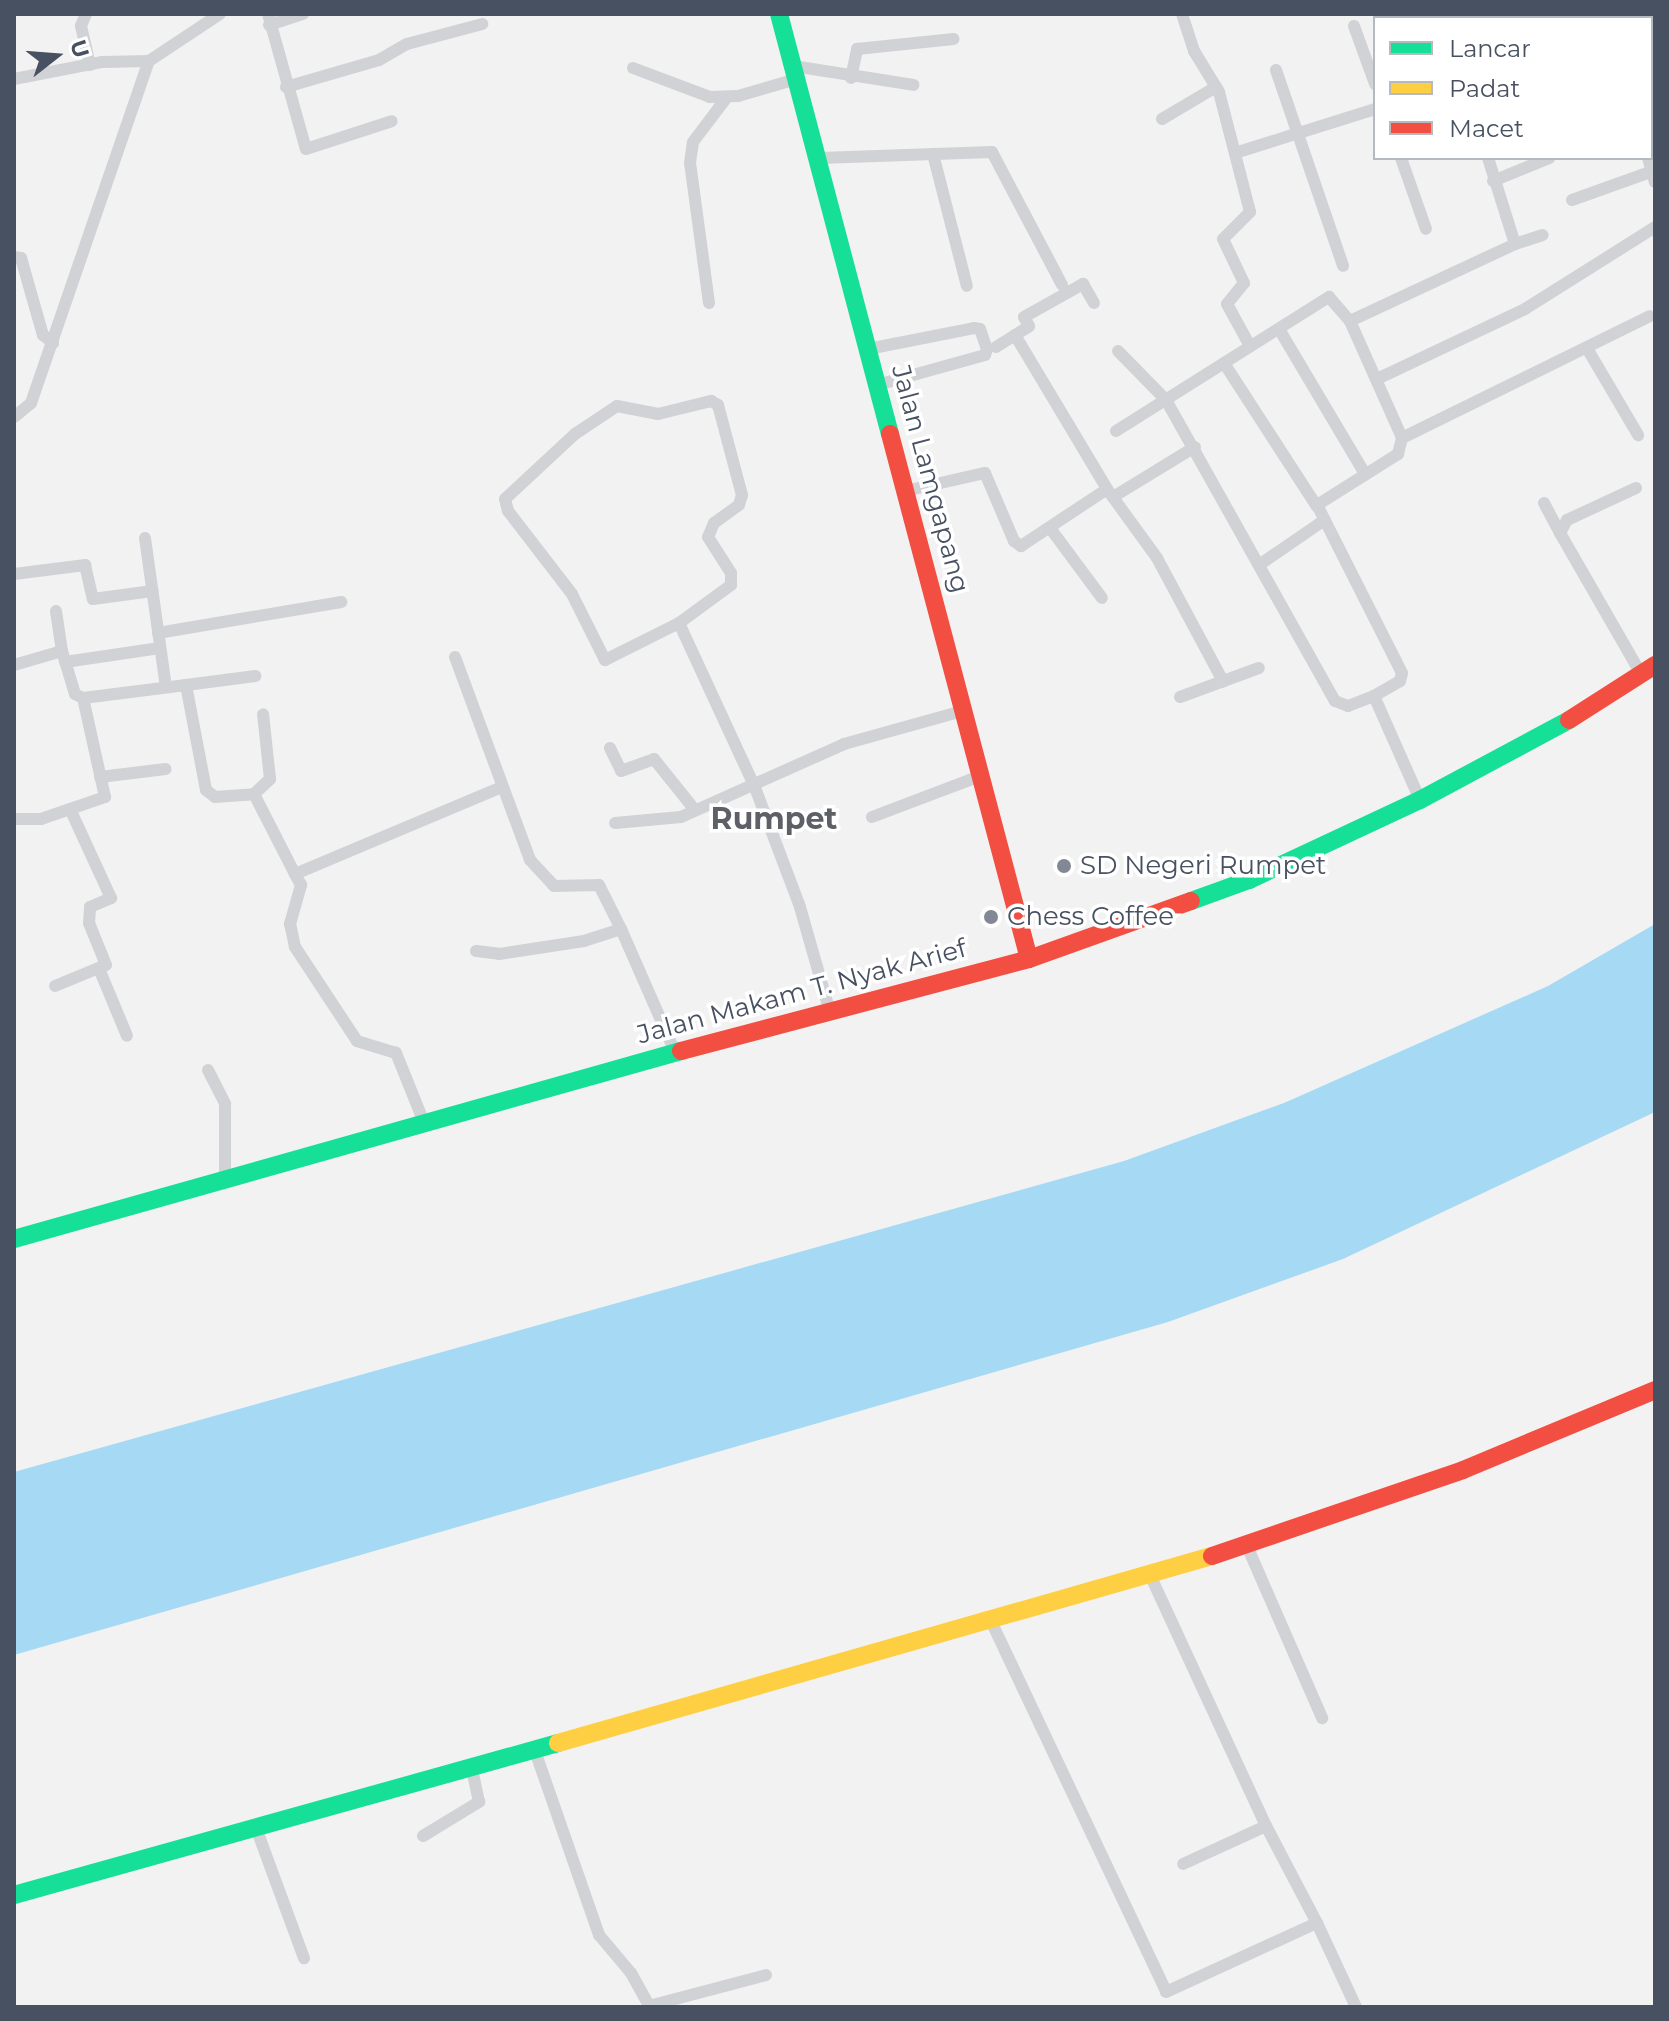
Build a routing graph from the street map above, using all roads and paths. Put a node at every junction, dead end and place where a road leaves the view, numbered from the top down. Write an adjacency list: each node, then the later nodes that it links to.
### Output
1 (86, 14): 11 (street)
2 (220, 14): 10 (street)
3 (303, 14): 6 (street)
4 (779, 14): 14 (street, Jalan Lamgapang)
5 (1182, 14): 20 (street)
6 (268, 20): 19 (street)
7 (482, 24): 19 (street)
8 (1354, 26): 16 (street)
9 (953, 39): 15 (street)
10 (149, 61): 11 (street); 49 (street)
11 (90, 65): 17 (street)
12 (633, 68): 21 (street)
13 (1276, 70): 25 (street)
14 (795, 73): 15 (street); 21 (street); 28 (street, Jalan Lamgapang)
15 (851, 78): 18 (street)
16 (1373, 78)
17 (14, 79)
18 (914, 85)
19 (286, 87): 24 (street)
20 (1216, 87): 23 (street); 26 (street)
21 (727, 97): 43 (street)
22 (1373, 110): 25 (street)
23 (1162, 119)
24 (392, 121)
25 (1296, 134): 26 (street); 40 (street)
26 (1235, 153): 50 (street)
27 (933, 154): 28 (street); 41 (street); 42 (street)
28 (820, 158): 52 (street, Jalan Lamgapang)
29 (1402, 160): 36 (street)
30 (1488, 160): 33 (street)
31 (1544, 160): 33 (street)
32 (1654, 176): 34 (street)
33 (1493, 181): 38 (street)
34 (1572, 200)
35 (1655, 227): 56 (street)
36 (1426, 229)
37 (1543, 235): 38 (street)
38 (1515, 244): 46 (street)
39 (14, 257): 49 (street)
40 (1343, 266)
41 (1062, 285)
42 (967, 286)
43 (709, 303)
44 (1094, 303): 48 (street)
45 (1650, 316): 53 (street)
46 (1350, 321): 47 (street); 56 (street)
47 (1279, 329): 50 (street); 64 (street)
48 (1015, 335): 51 (street); 67 (street)
49 (53, 343): 59 (street)
50 (1250, 346): 55 (street)
51 (996, 347)
52 (868, 349): 57 (street, Jalan Lamgapang); 57 (street)
53 (1588, 350): 61 (street); 62 (street)
54 (1118, 351): 58 (street)
55 (1224, 363): 58 (street); 69 (street)
56 (1377, 379): 62 (street)
57 (877, 385): 66 (street, Jalan Lamgapang)
58 (1166, 400): 60 (street); 63 (street)
59 (14, 417)
60 (1116, 431)
61 (1638, 435)
62 (1402, 438): 64 (street)
63 (1195, 447): 67 (street); 74 (street)
64 (1365, 474): 69 (street)
65 (1636, 488): 72 (street)
66 (905, 491): 71 (street); 95 (street, Jalan Lamgapang)
67 (1110, 493): 71 (street); 89 (street)
68 (1544, 503): 72 (street)
69 (1317, 507): 70 (street)
70 (1323, 521): 74 (street); 92 (street)
71 (1050, 528): 77 (street)
72 (1560, 533): 87 (street)
73 (145, 538): 76 (street)
74 (1259, 565): 92 (street)
75 (14, 574): 76 (street)
76 (152, 591): 81 (street)
77 (1102, 598)
78 (341, 602): 81 (street)
79 (56, 611): 83 (street)
80 (679, 623): 80 (street); 101 (street)
81 (158, 633): 82 (street)
82 (160, 648): 83 (street); 91 (street)
83 (64, 656): 85 (street); 94 (street)
84 (455, 657): 102 (street)
85 (14, 665)
86 (1259, 668): 89 (street)
87 (1648, 670): 104 (street, Jalan Makam T. Nyak Arief)
88 (255, 676): 90 (street)
89 (1223, 681): 93 (street)
90 (186, 685): 91 (street); 103 (street)
91 (166, 687): 94 (street)
92 (1374, 696): 104 (street)
93 (1180, 697)
94 (83, 698): 100 (street)
95 (962, 711): 99 (street, Jalan Lamgapang); 101 (street)
96 (263, 714): 103 (street)
97 (610, 748): 106 (street)
98 (166, 769): 100 (street)
99 (980, 776): 107 (street); 113 (street, Jalan Lamgapang)
100 (100, 777): 105 (street)
101 (754, 785): 106 (street); 116 (street)
102 (502, 787): 110 (street); 111 (street)
103 (254, 794): 110 (street)
104 (1420, 800): 113 (street, Jalan Makam T. Nyak Arief)
105 (70, 809): 108 (street); 114 (street)
106 (695, 810): 109 (street)
107 (872, 817)
108 (14, 819)
109 (615, 823)
110 (295, 874): 120 (street)
111 (621, 929): 112 (street); 118 (street)
112 (476, 951)
113 (1029, 959): 116 (street, Jalan Makam T. Nyak Arief)
114 (100, 971): 115 (street); 117 (street)
115 (55, 986)
116 (830, 1012): 118 (street, Jalan Makam T. Nyak Arief)
117 (127, 1036)
118 (675, 1052): 120 (street, Jalan Makam T. Nyak Arief)
119 (208, 1070): 121 (street)
120 (425, 1125): 121 (street, Jalan Makam T. Nyak Arief)
121 (225, 1180): 122 (street, Jalan Makam T. Nyak Arief)
122 (14, 1239)
123 (1655, 1390): 124 (street)
124 (1247, 1546): 125 (street); 127 (street)
125 (1151, 1577): 126 (street); 131 (street)
126 (993, 1627): 128 (street); 135 (street)
127 (1322, 1718)
128 (536, 1754): 129 (street); 137 (street)
129 (474, 1775): 130 (street); 132 (street)
130 (255, 1825): 134 (street); 136 (street)
131 (1266, 1826): 133 (street); 135 (street)
132 (423, 1836)
133 (1183, 1864)
134 (14, 1895)
135 (1317, 1923): 138 (street)
136 (304, 1958)
137 (766, 1975)
138 (1356, 2007)

